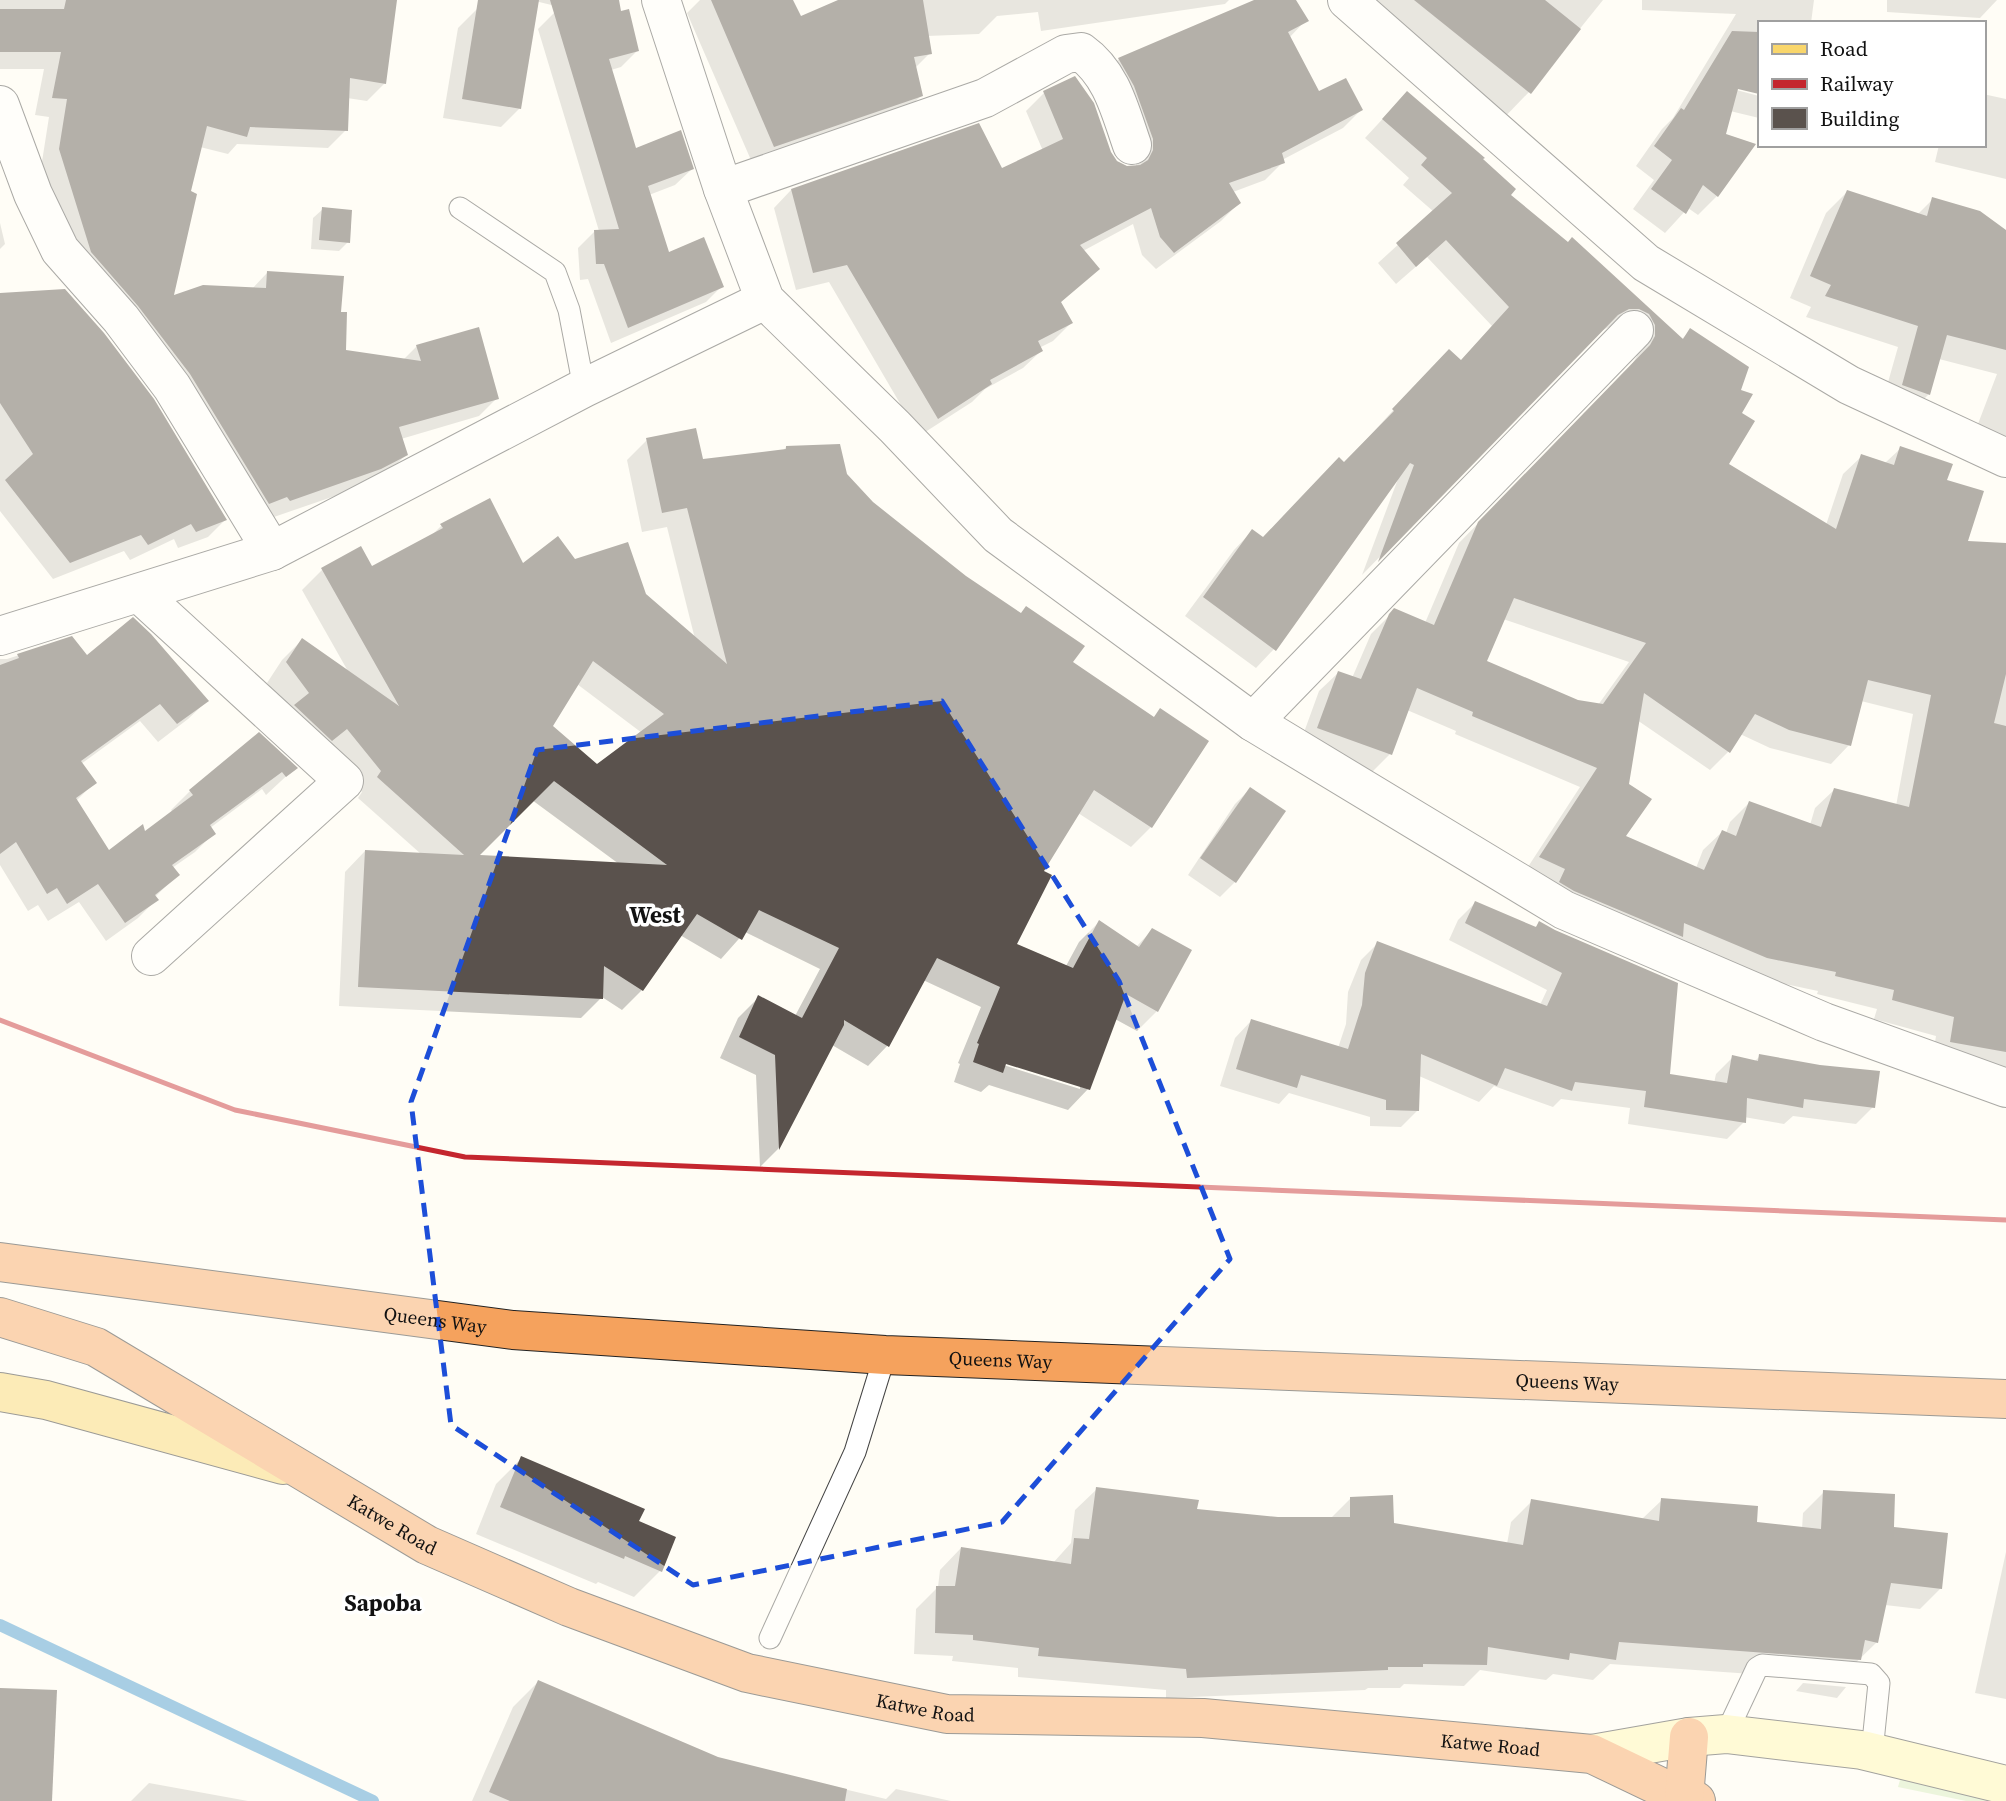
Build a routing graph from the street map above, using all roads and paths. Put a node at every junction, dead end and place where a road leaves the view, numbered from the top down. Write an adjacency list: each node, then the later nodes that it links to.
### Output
1 (661, 0): 5 (street)
2 (1347, 0): 10 (street)
3 (0, 104): 11 (street)
4 (1132, 145): 5 (street)
5 (723, 189): 7 (street)
6 (460, 208): 9 (lane)
7 (765, 300): 9 (street); 14 (street)
8 (1634, 330): 14 (street)
9 (584, 388): 11 (street)
10 (2006, 458)
11 (272, 551): 12 (street)
12 (139, 593): 13 (street); 15 (street)
13 (0, 636)
14 (1253, 722): 16 (street)
15 (151, 956)
16 (2006, 1087)
17 (0, 1262): 19 (highway, Queens Way)
18 (0, 1317): 22 (highway, Katwe Road)
19 (885, 1355): 21 (highway, Queens Way); 23 (lane)
20 (0, 1392): 22 (main road)
21 (2006, 1399)
22 (305, 1472): 27 (highway, Katwe Road)
23 (770, 1638)
24 (1726, 1734): 25 (street, Katwe Road); 26 (street, Katwe Road); 26 (lane)
25 (1689, 1737): 27 (street, Katwe Road); 29 (highway)
26 (1872, 1752): 28 (street, Katwe Road)
27 (1592, 1754): 29 (highway, Katwe Road)
28 (2006, 1785)
29 (1690, 1799)

